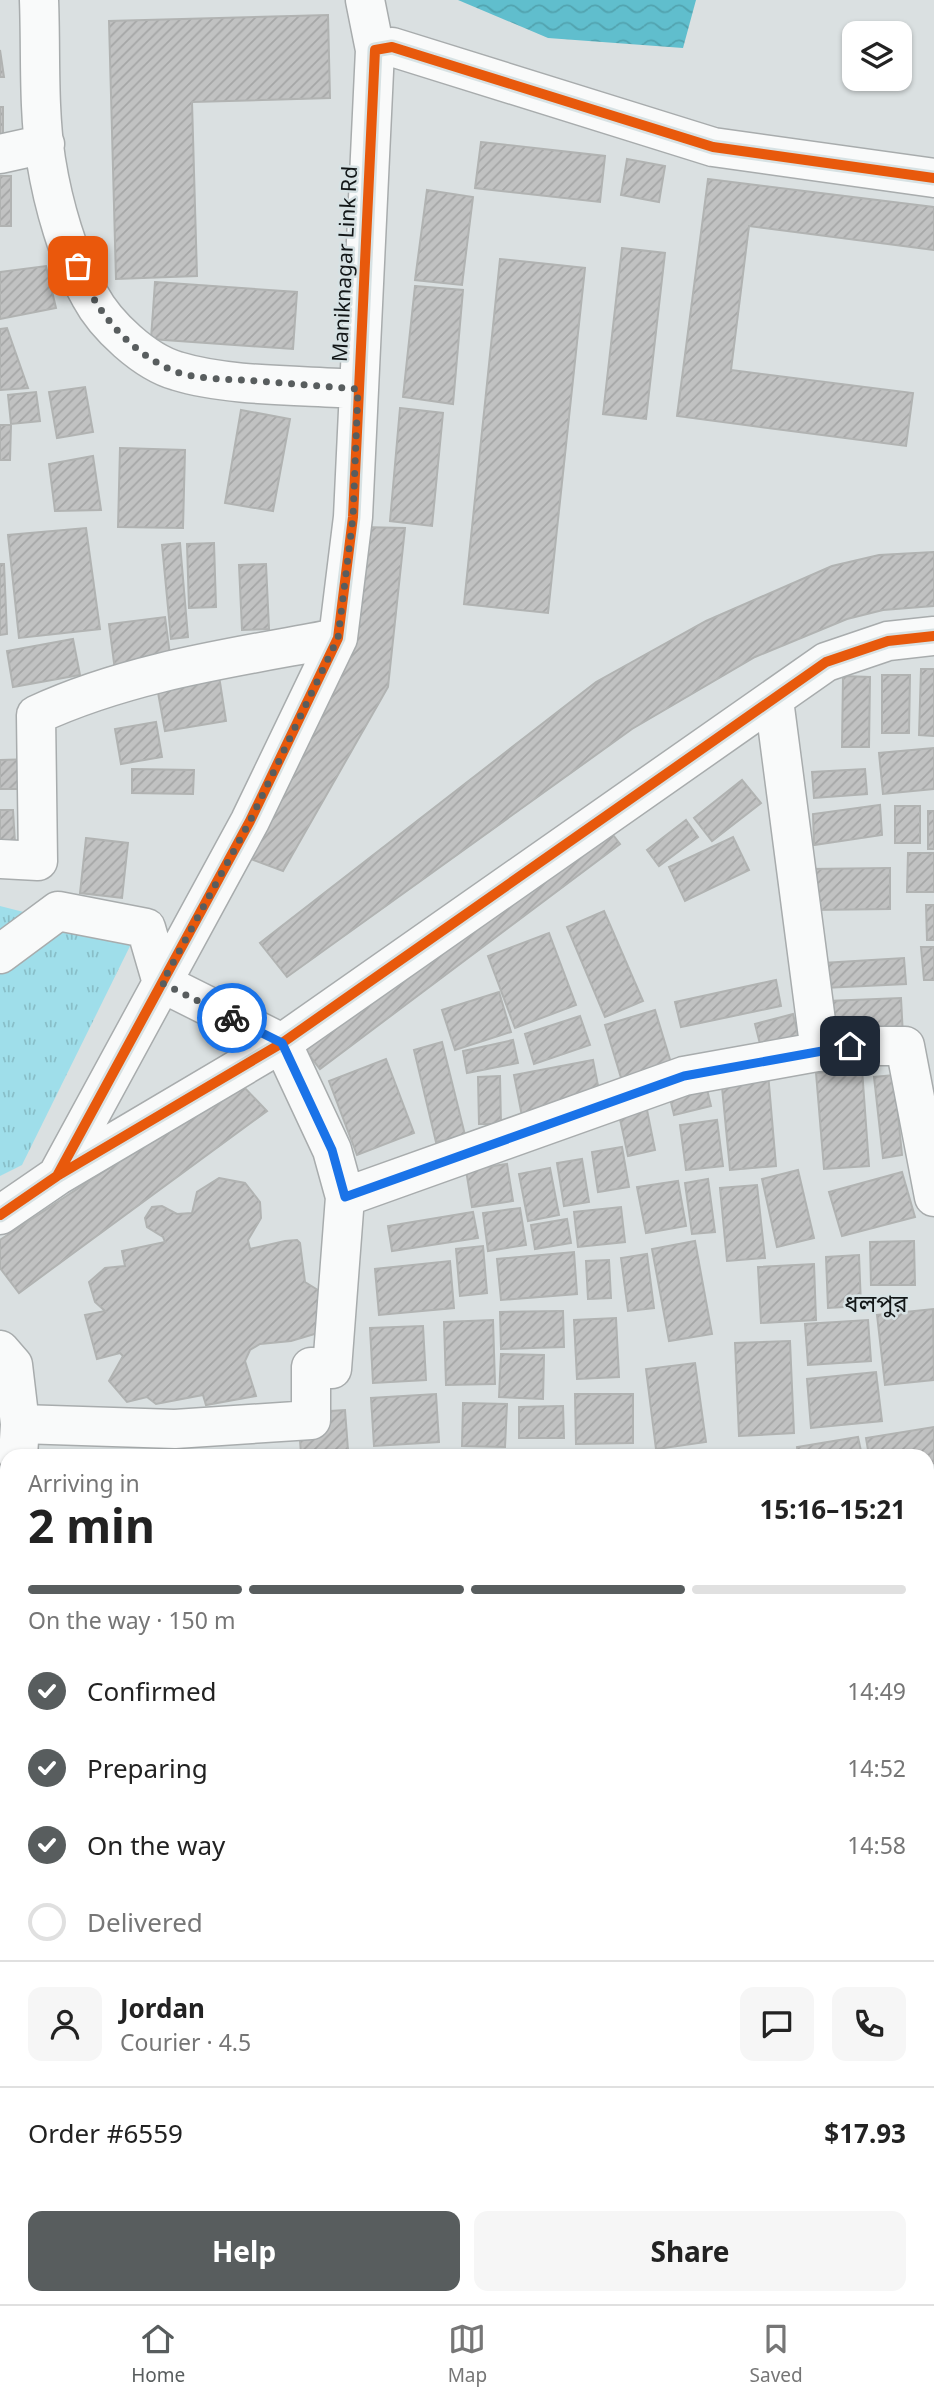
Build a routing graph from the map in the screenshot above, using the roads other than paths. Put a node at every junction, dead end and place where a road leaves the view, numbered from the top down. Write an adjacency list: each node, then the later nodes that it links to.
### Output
1 (38, 0): 4 (street, Maniknagar Link Rd)
2 (365, 0): 3 (street, Maniknagar Link Rd)
3 (375, 51): 6 (street); 7 (street, Maniknagar Link Rd)
4 (45, 144): 5 (street); 7 (street, Maniknagar Link Rd)
5 (0, 154)
6 (934, 178)
7 (358, 389): 9 (street, Maniknagar Link Rd)
8 (934, 636): 10 (street)
9 (338, 638): 11 (street); 13 (street, Maniknagar Link Rd)
10 (774, 699): 14 (street); 15 (street)
11 (0, 859)
12 (0, 954): 13 (street)
13 (162, 983): 14 (street); 16 (street, Maniknagar Link Rd)
14 (282, 1043): 16 (street); 17 (street)
15 (820, 1052): 17 (street); 18 (street)
16 (57, 1176): 19 (street)
17 (345, 1197): 21 (street)
18 (934, 1197)
19 (0, 1215)
20 (0, 1350): 21 (street)
21 (19, 1440)

